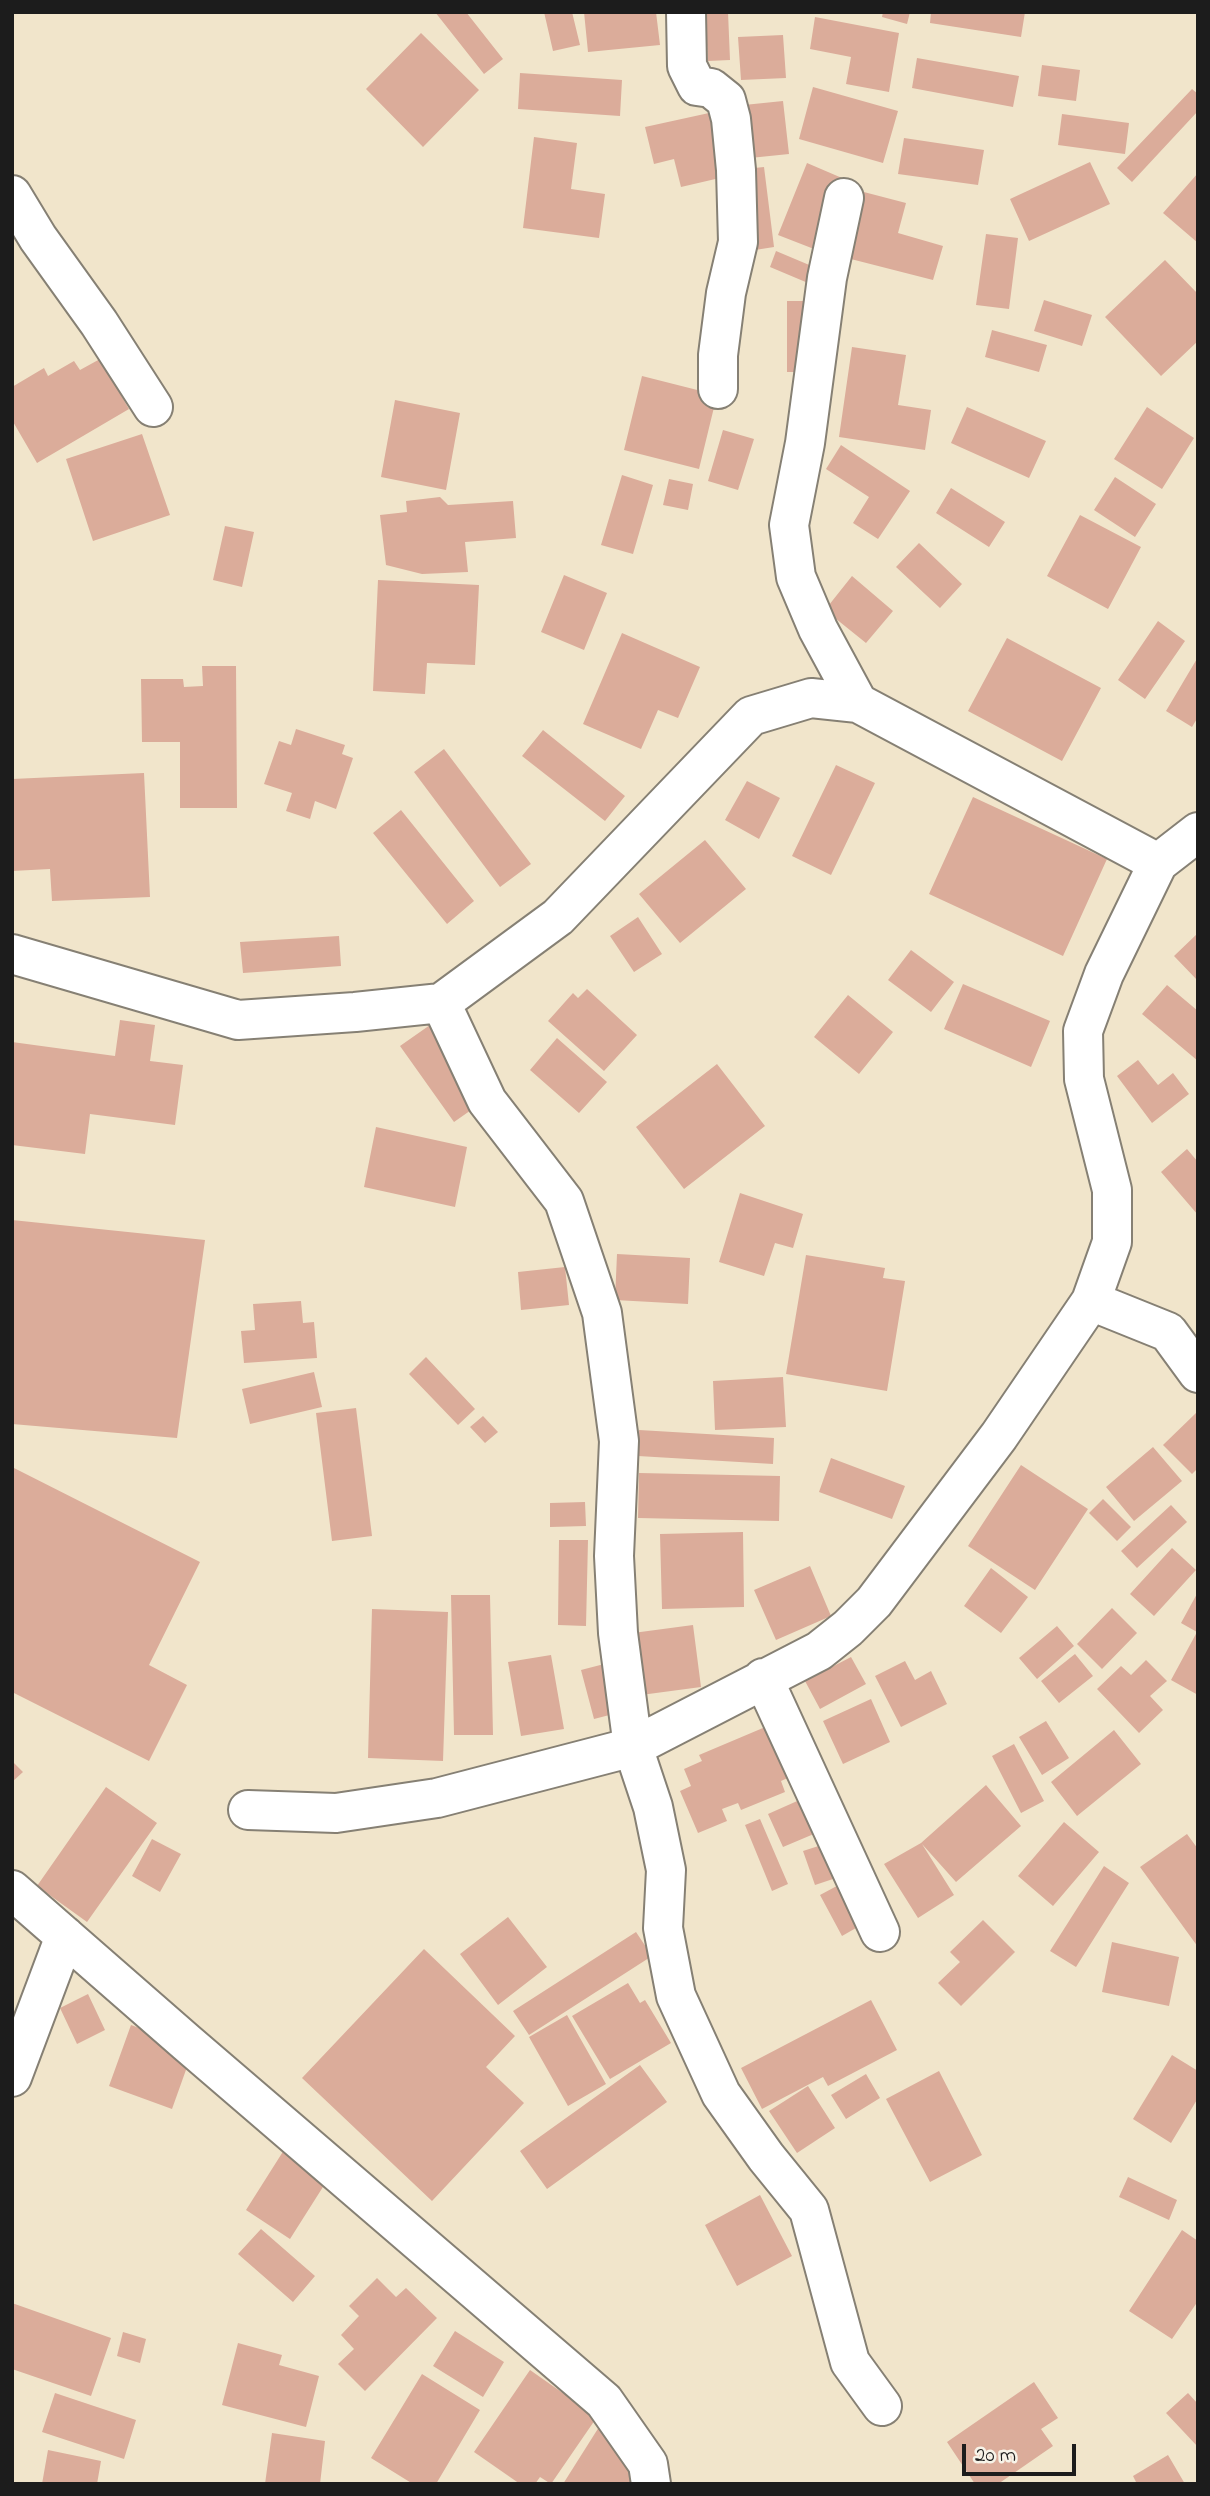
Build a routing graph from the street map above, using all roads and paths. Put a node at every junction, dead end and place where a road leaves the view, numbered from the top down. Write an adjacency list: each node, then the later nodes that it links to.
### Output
1 (686, 12): 4 (street)
2 (12, 194): 5 (street)
3 (844, 198): 6 (street)
4 (718, 389)
5 (153, 407)
6 (858, 703): 8 (street); 10 (street)
7 (1198, 832): 8 (street)
8 (1158, 863): 11 (street)
9 (12, 954): 10 (street)
10 (441, 1003): 14 (street)
11 (1091, 1301): 12 (street); 13 (street)
12 (1198, 1373)
13 (763, 1678): 14 (street); 17 (street)
14 (633, 1747): 15 (street); 20 (street)
15 (248, 1810)
16 (12, 1890): 18 (street)
17 (880, 1932)
18 (65, 1936): 19 (street); 21 (street)
19 (12, 2077)
20 (882, 2406)
21 (652, 2484)

